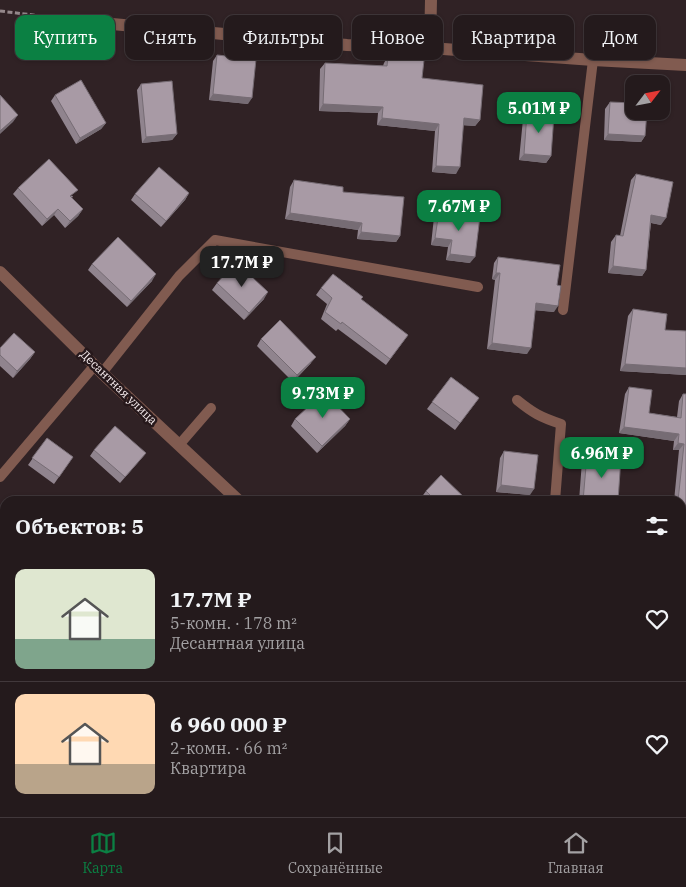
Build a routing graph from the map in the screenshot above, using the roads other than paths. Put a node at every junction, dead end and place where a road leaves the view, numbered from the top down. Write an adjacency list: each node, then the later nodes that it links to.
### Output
1 (430, 0): 2 (street)
2 (430, 15)
3 (115, 24): 4 (street)
4 (352, 45)
5 (443, 49): 6 (street)
6 (584, 59)
7 (592, 60): 8 (street); 11 (lane)
8 (686, 65)
9 (0, 272): 12 (street, Десантная улица)
10 (478, 287): 12 (lane)
11 (563, 310)
12 (99, 369): 15 (street, Десантная улица); 16 (lane)
13 (517, 400): 18 (lane)
14 (211, 408): 15 (lane)
15 (179, 444): 17 (street, Десантная улица)
16 (0, 477)
17 (234, 496)
18 (555, 496)

